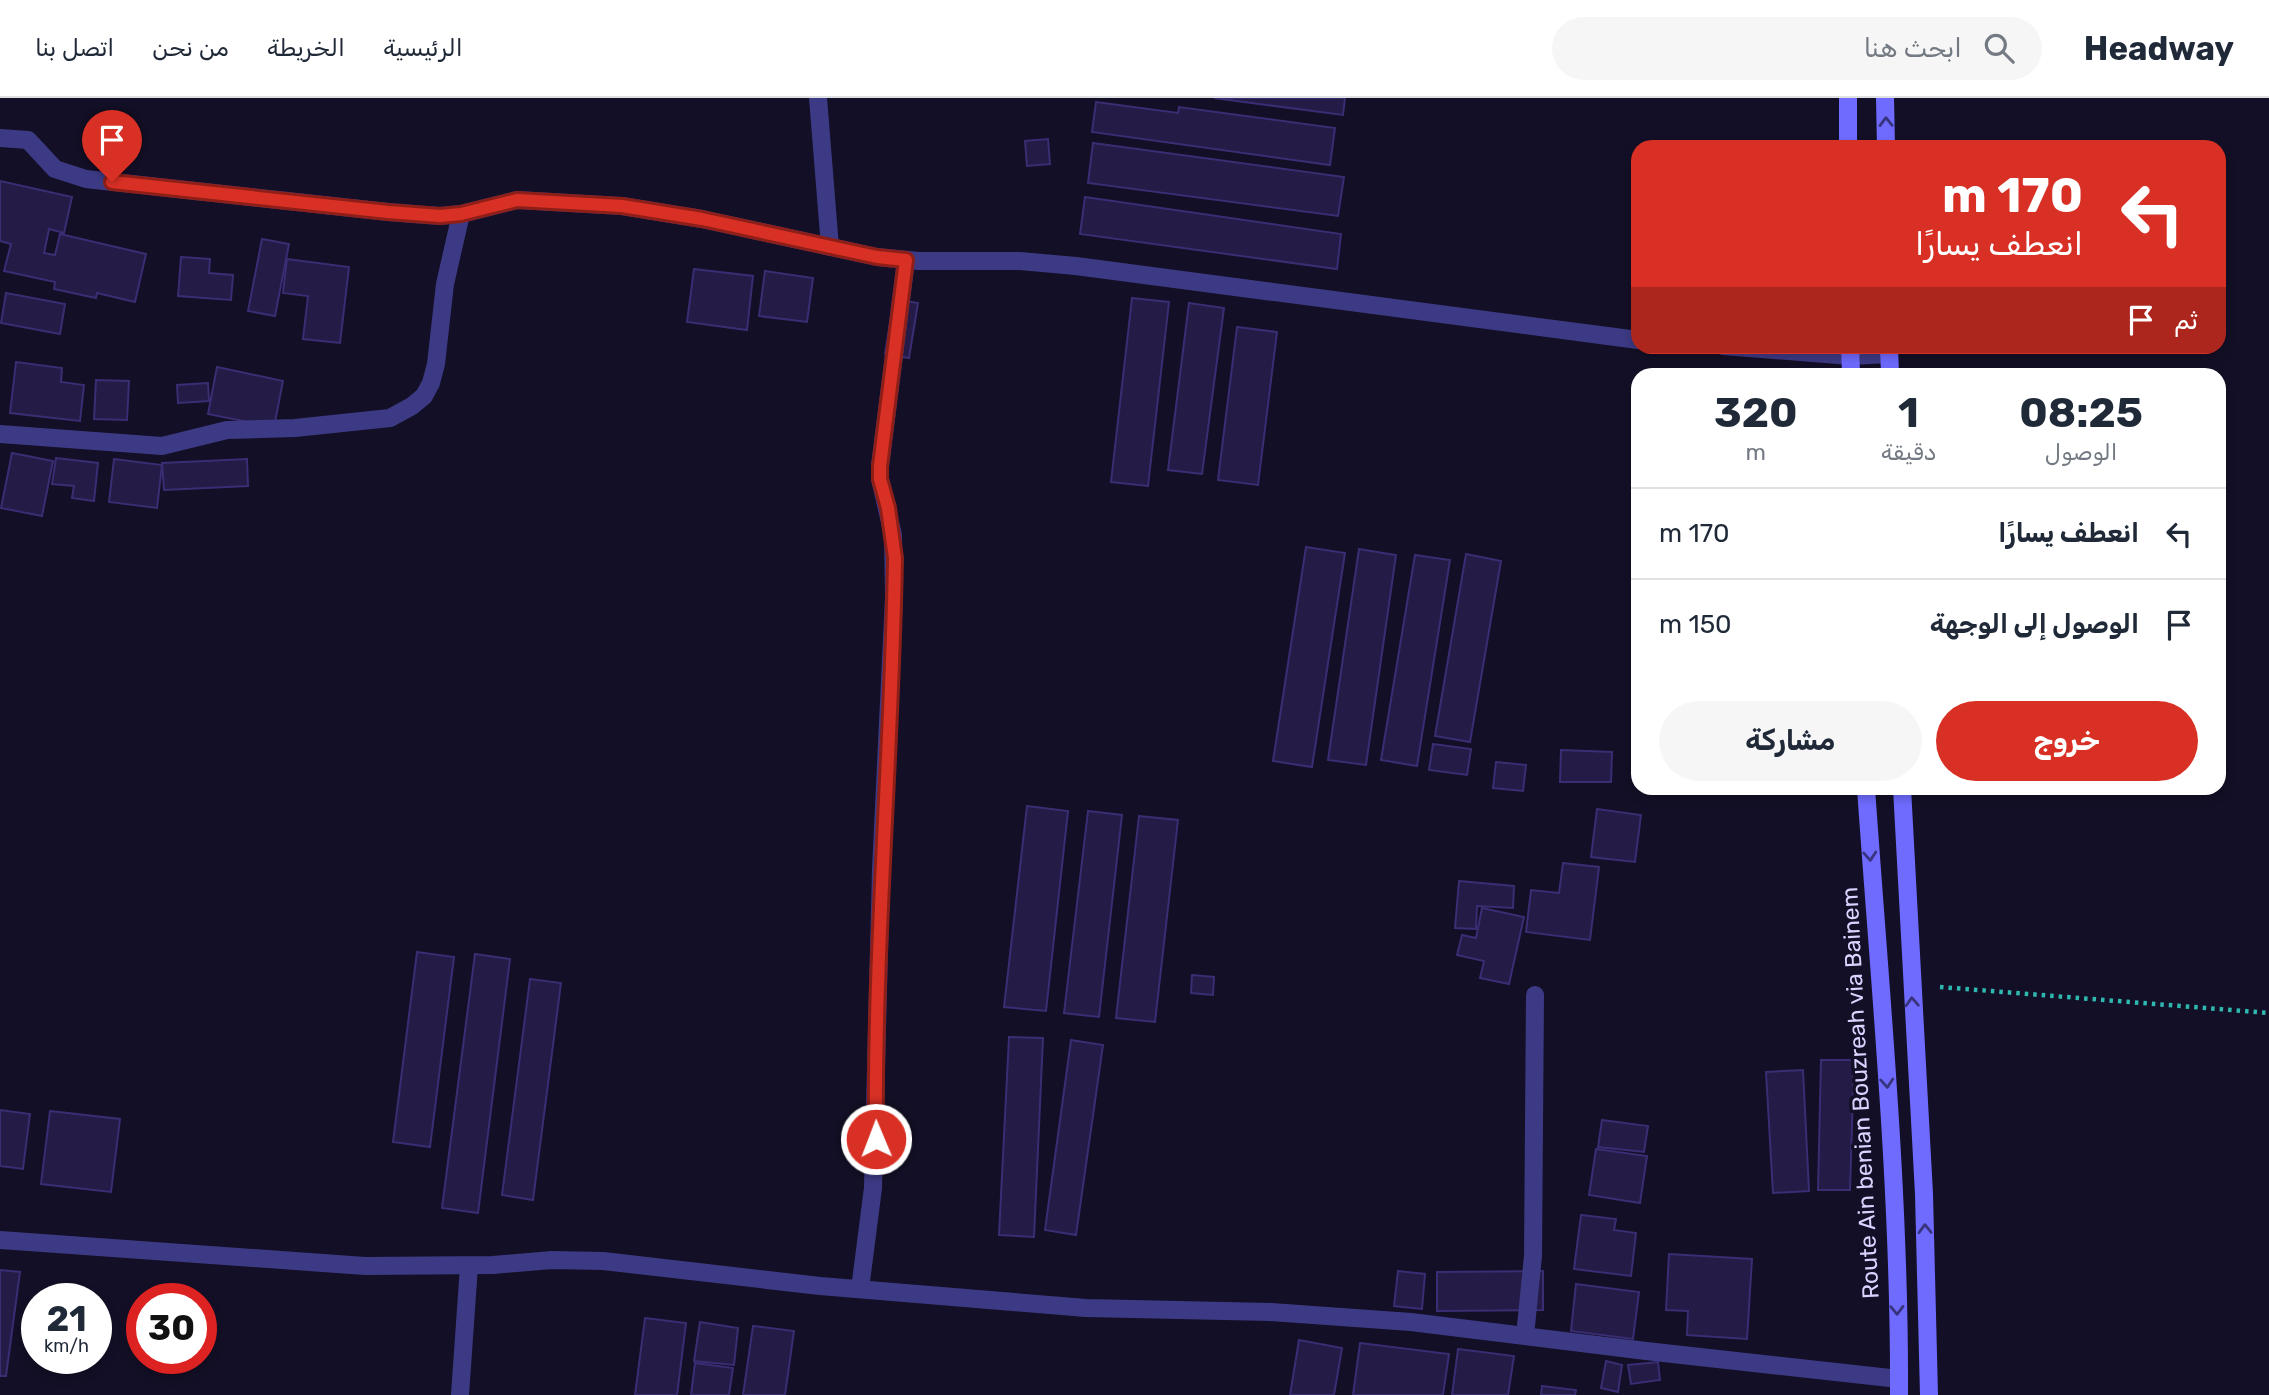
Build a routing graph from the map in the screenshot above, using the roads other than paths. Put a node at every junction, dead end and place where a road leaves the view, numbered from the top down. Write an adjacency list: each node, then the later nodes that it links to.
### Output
1 (818, 98): 8 (street)
2 (1848, 98): 5 (main road)
3 (1885, 98): 6 (main road, one-way to 3)
4 (0, 138): 7 (street)
5 (1848, 140)
6 (1886, 140)
7 (461, 214): 8 (street); 11 (street)
8 (830, 247): 9 (street)
9 (906, 260): 10 (street); 17 (street)
10 (1631, 339)
11 (0, 434)
12 (1866, 795): 19 (main road, Route Ain benian Bouzreah via Bainem, one-way to 19)
13 (1902, 795): 21 (main road, one-way to 13)
14 (1535, 995): 18 (street)
15 (0, 1240): 16 (street)
16 (469, 1266): 17 (street); 20 (street)
17 (860, 1289): 18 (street)
18 (1525, 1335): 19 (street)
19 (1899, 1387)
20 (460, 1395)
21 (1929, 1395)

